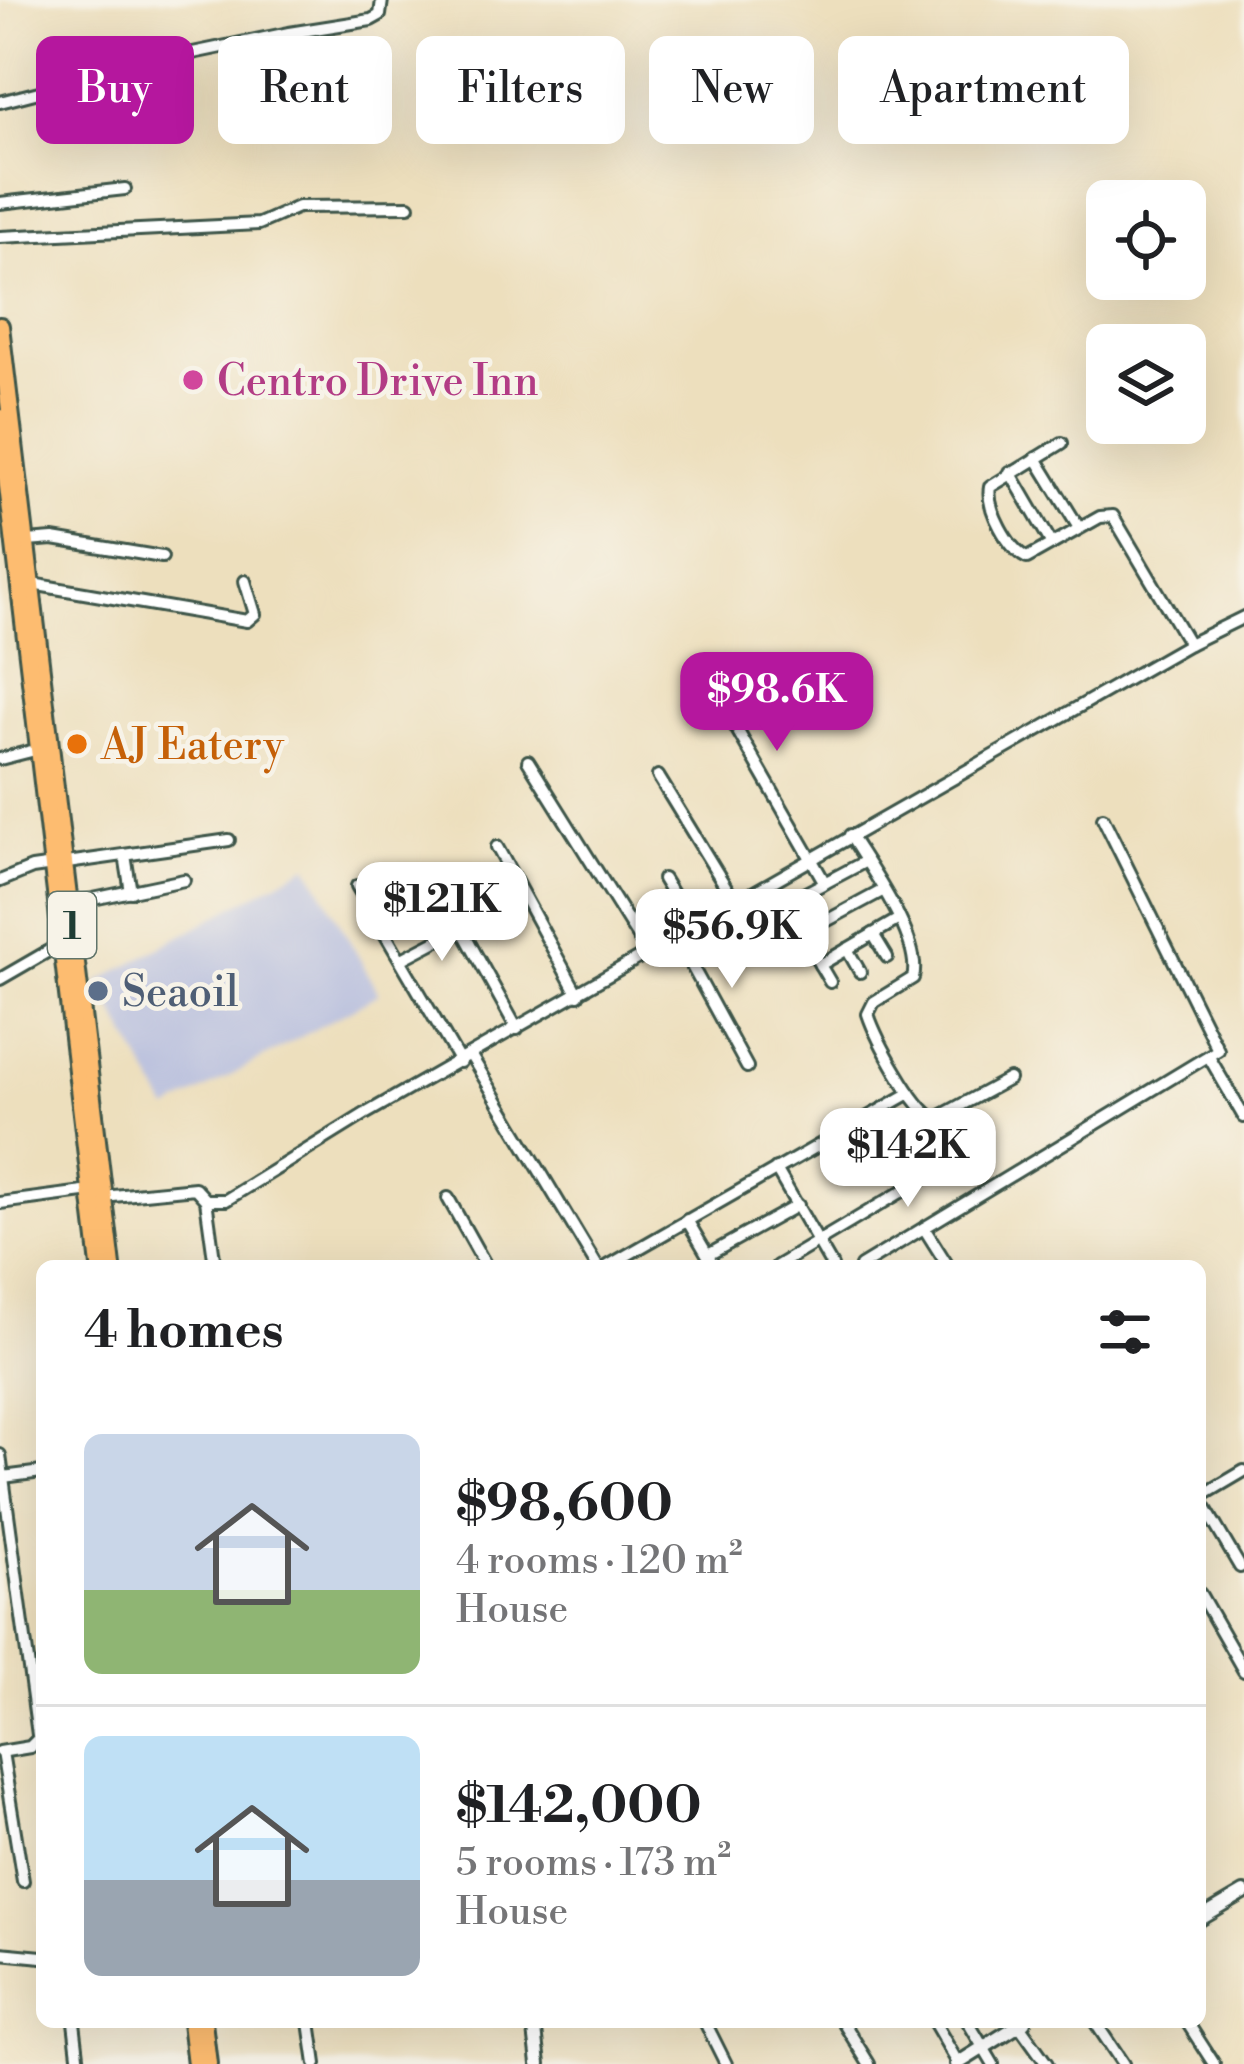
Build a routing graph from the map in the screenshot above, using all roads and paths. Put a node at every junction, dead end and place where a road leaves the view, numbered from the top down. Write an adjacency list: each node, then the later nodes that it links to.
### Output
1 (382, 0): 2 (street)
2 (0, 102)
3 (125, 189): 4 (street)
4 (0, 202)
5 (409, 206): 6 (street)
6 (0, 237)
7 (0, 326): 8 (highway, 1)
8 (3, 412): 12 (highway, 1)
9 (1062, 443): 10 (street)
10 (1036, 458): 11 (street); 13 (street)
11 (1010, 472): 15 (street); 15 (street)
12 (11, 515): 14 (highway, 1); 22 (highway, 1)
13 (1079, 527): 15 (street); 20 (street)
14 (27, 541): 16 (street); 18 (highway, 1)
15 (1052, 544)
16 (161, 557)
17 (245, 581): 18 (street)
18 (32, 584): 22 (highway, 1)
19 (1244, 617): 20 (street)
20 (1189, 644): 28 (street)
21 (704, 672): 32 (street)
22 (40, 714): 23 (highway, 1); 34 (highway, 1)
23 (38, 749): 24 (street); 34 (highway, 1)
24 (0, 759)
25 (528, 761): 53 (street)
26 (658, 776): 43 (street)
27 (1103, 818): 62 (street)
28 (850, 835): 32 (street); 33 (street)
29 (229, 840): 31 (street)
30 (497, 847): 60 (street)
31 (124, 855): 34 (street); 42 (street)
32 (810, 860): 39 (street); 43 (street)
33 (866, 861): 39 (street); 41 (street)
34 (58, 865): 38 (street); 44 (highway, 1); 51 (highway, 1)
35 (434, 878): 47 (street)
36 (663, 879): 46 (street)
37 (184, 880): 42 (street)
38 (0, 881)
39 (825, 883): 48 (street)
40 (357, 886): 55 (street)
41 (883, 891): 45 (street); 48 (street)
42 (130, 892): 44 (street)
43 (735, 902): 46 (street)
44 (69, 904): 51 (highway, 1)
45 (899, 919): 49 (street); 66 (street)
46 (692, 927): 50 (street)
47 (461, 928): 55 (street); 61 (street)
48 (802, 934): 56 (street)
49 (873, 934): 52 (street); 54 (street)
50 (676, 937): 53 (street); 64 (street)
51 (68, 941): 58 (street); 70 (highway, 1)
52 (848, 949): 56 (street); 57 (street)
53 (648, 953): 60 (street)
54 (886, 957)
55 (401, 959): 63 (street)
56 (820, 964): 59 (street)
57 (860, 972)
58 (0, 979)
59 (830, 982)
60 (578, 995): 61 (street)
61 (517, 1029): 63 (street)
62 (1210, 1057): 67 (street); 76 (street)
63 (465, 1059): 72 (street); 82 (street)
64 (747, 1067)
65 (1009, 1079): 66 (street)
66 (910, 1093): 69 (street)
67 (1244, 1117)
68 (968, 1152): 77 (street)
69 (776, 1169): 74 (street); 75 (street)
70 (96, 1196): 72 (street); 73 (street); 78 (highway, 1); 79 (highway, 1)
71 (448, 1198): 81 (street)
72 (206, 1200): 80 (street)
73 (0, 1203)
74 (798, 1205): 77 (street); 85 (street)
75 (687, 1220): 83 (street); 84 (street)
76 (924, 1228): 88 (street); 89 (street)
77 (818, 1242): 86 (street); 87 (street)
78 (100, 1260)
79 (111, 1260)
80 (214, 1260)
81 (484, 1260)
82 (593, 1260)
83 (621, 1260)
84 (710, 1260)
85 (713, 1260)
86 (787, 1260)
87 (828, 1260)
88 (871, 1260)
89 (944, 1260)
90 (0, 1456): 93 (street)
91 (1244, 1471): 94 (street)
92 (36, 1473): 93 (street)
93 (3, 1477): 99 (street)
94 (1206, 1494)
95 (1206, 1508): 96 (street)
96 (1240, 1567)
97 (1206, 1604): 98 (street)
98 (1244, 1671)
99 (36, 1707)
100 (36, 1744): 101 (street)
101 (1, 1752): 102 (street)
102 (23, 1881)
103 (1244, 1893): 104 (street)
104 (1206, 1915)
105 (0, 1953): 106 (street)
106 (36, 1957)
107 (75, 2028): 121 (street)
108 (192, 2028): 122 (highway)
109 (204, 2028): 123 (highway)
110 (311, 2028): 124 (street)
111 (535, 2028): 125 (street)
112 (708, 2028): 126 (street)
113 (847, 2028): 127 (street)
114 (937, 2028): 128 (street)
115 (971, 2028): 120 (street)
116 (1015, 2028): 120 (street)
117 (1024, 2028): 130 (street)
118 (1099, 2028): 131 (street)
119 (1191, 2028): 132 (street)
120 (982, 2048): 128 (street); 129 (street)
121 (79, 2064)
122 (196, 2064)
123 (208, 2064)
124 (316, 2064)
125 (539, 2064)
126 (726, 2064)
127 (869, 2064)
128 (958, 2064)
129 (992, 2064)
130 (1047, 2064)
131 (1123, 2064)
132 (1214, 2064)

